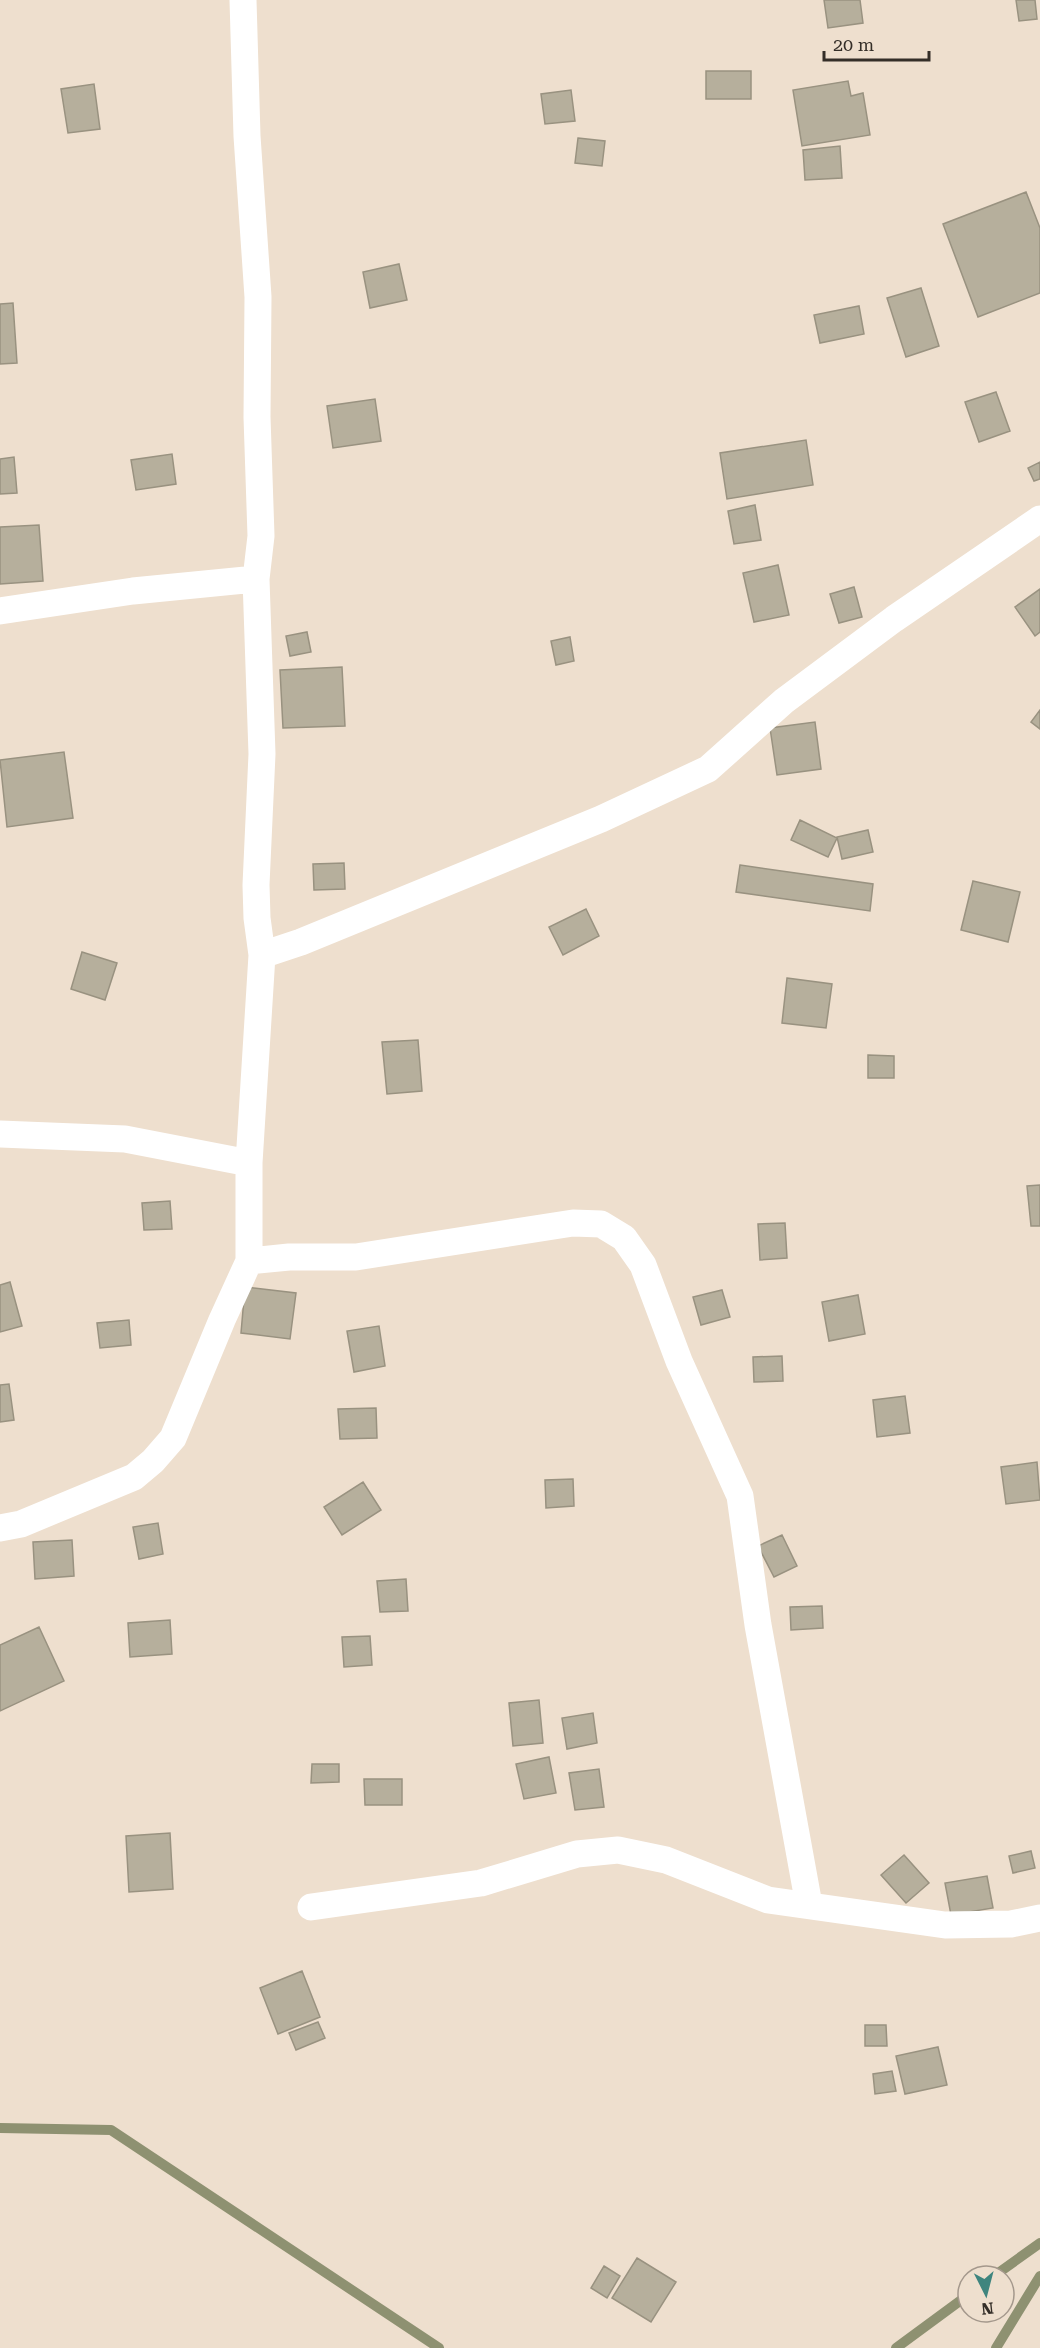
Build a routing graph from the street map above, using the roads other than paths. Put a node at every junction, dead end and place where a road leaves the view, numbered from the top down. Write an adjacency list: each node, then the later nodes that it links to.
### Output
1 (243, 0): 3 (street)
2 (1040, 519): 5 (street)
3 (256, 579): 4 (street); 5 (street)
4 (0, 611)
5 (262, 955): 7 (street)
6 (0, 1134): 7 (street)
7 (249, 1164): 8 (street)
8 (249, 1261): 9 (street); 10 (street)
9 (0, 1528)
10 (809, 1905): 11 (street); 12 (street)
11 (311, 1907)
12 (1040, 1918)

